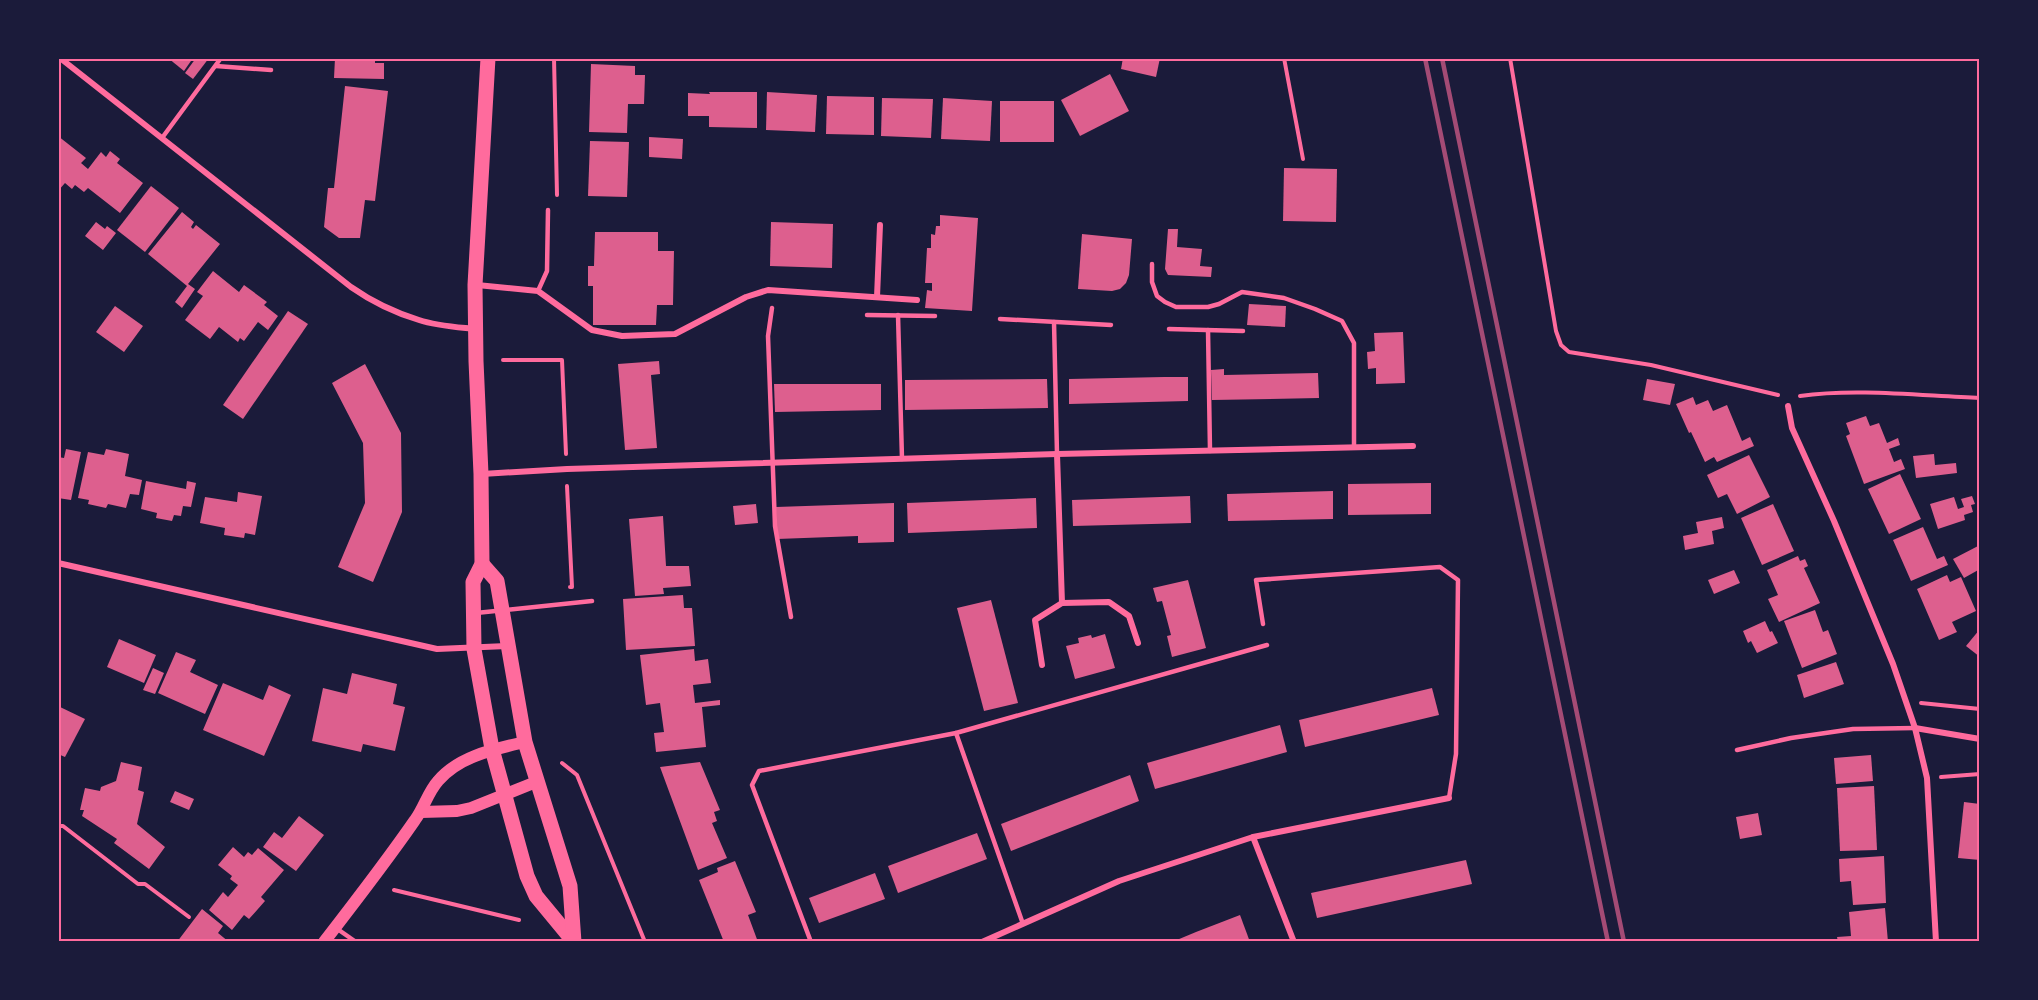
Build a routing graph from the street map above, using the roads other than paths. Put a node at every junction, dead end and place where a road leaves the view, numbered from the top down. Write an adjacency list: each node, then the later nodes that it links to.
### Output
1 (60, 58): 6 (street)
2 (221, 58): 4 (lane)
3 (489, 58): 10 (main road)
4 (216, 66): 5 (lane); 6 (lane)
5 (271, 70)
6 (162, 138): 21 (street)
7 (548, 210): 11 (lane)
8 (880, 225): 12 (street)
9 (1152, 264): 27 (lane)
10 (475, 285): 11 (street); 21 (main road)
11 (538, 291): 12 (street)
12 (877, 297): 13 (street)
13 (917, 300)
14 (772, 308): 31 (lane)
15 (867, 315): 16 (lane)
16 (898, 315): 17 (lane); 30 (lane)
17 (935, 316)
18 (1000, 319): 19 (lane)
19 (1054, 322): 20 (lane); 29 (lane)
20 (1111, 325)
21 (476, 329): 32 (main road)
22 (1169, 329): 23 (lane)
23 (1208, 330): 24 (lane); 28 (lane)
24 (1243, 331)
25 (1788, 406): 46 (street)
26 (1413, 446): 27 (street)
27 (1354, 447): 28 (street)
28 (1210, 451): 29 (street)
29 (1058, 454): 30 (street); 36 (street)
30 (902, 459): 31 (street)
31 (772, 464): 32 (street); 39 (lane)
32 (482, 474): 34 (main road)
33 (58, 563): 44 (street)
34 (482, 564): 37 (main road); 38 (main road)
35 (592, 601): 37 (lane)
36 (1062, 603): 41 (street); 45 (street)
37 (502, 610): 38 (lane); 43 (main road)
38 (473, 613): 44 (main road)
39 (791, 617)
40 (1263, 624): 54 (lane)
41 (1138, 643)
42 (1267, 645): 47 (lane)
43 (507, 646): 44 (street); 49 (main road)
44 (474, 649): 50 (main road)
45 (1042, 664)
46 (1915, 728): 48 (street); 51 (lane); 65 (street)
47 (956, 733): 57 (lane); 62 (lane)
48 (1980, 739)
49 (525, 742): 50 (main road); 52 (main road)
50 (492, 749): 53 (main road); 55 (main road)
51 (1737, 750)
52 (536, 782): 53 (main road); 53 (main road)
53 (505, 794): 55 (main road)
54 (1449, 798): 56 (street)
55 (421, 812): 58 (main road)
56 (1253, 837): 57 (street); 64 (street)
57 (1023, 924): 59 (street)
58 (335, 927): 60 (main road); 61 (lane)
59 (993, 940): 63 (street)
60 (324, 942)
61 (356, 942)
62 (812, 942)
63 (982, 942)
64 (1294, 942)
65 (1936, 942)

